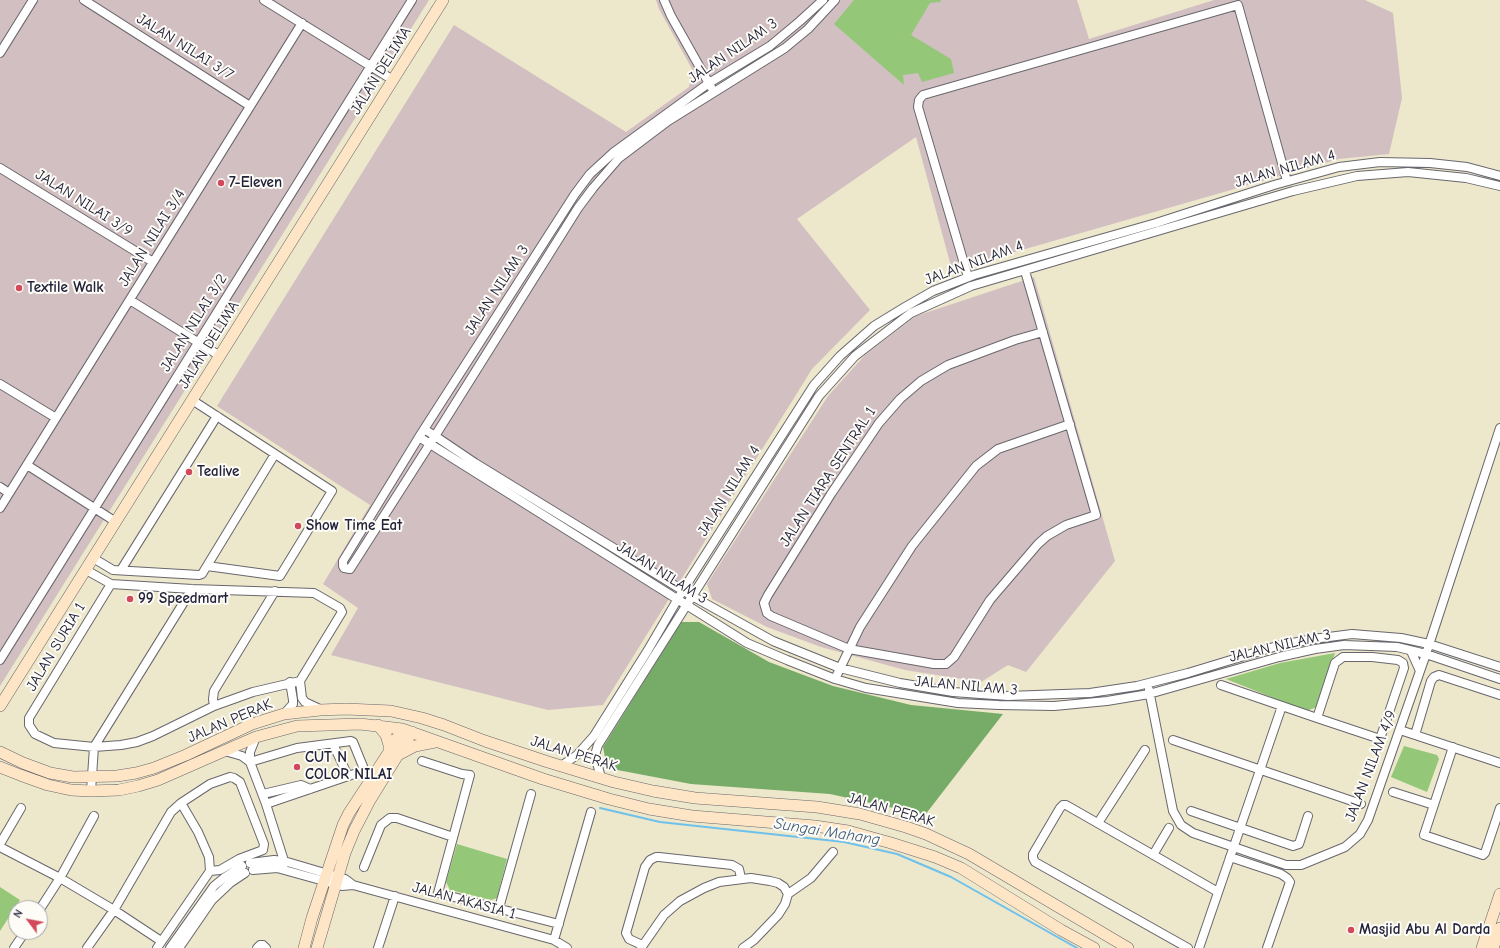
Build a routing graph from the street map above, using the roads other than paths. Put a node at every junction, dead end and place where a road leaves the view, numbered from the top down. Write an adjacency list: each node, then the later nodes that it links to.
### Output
1 (33, 0): 10 (street)
2 (84, 0): 15 (street, JALAN NILAI 3/7)
3 (264, 0): 9 (street)
4 (412, 0): 11 (street, JALAN NILAI 3/2)
5 (664, 0): 13 (street)
6 (823, 0): 13 (street, JALAN NILAM 3)
7 (835, 0): 14 (street, JALAN NILAM 3)
8 (440, 1): 12 (main road, JALAN DELIMA)
9 (302, 23): 11 (street); 15 (street, JALAN NILAI 3/4)
10 (0, 53)
11 (370, 66): 12 (street); 25 (street, JALAN NILAI 3/2)
12 (393, 80): 26 (main road, JALAN DELIMA)
13 (709, 83): 14 (street); 33 (street, JALAN NILAM 3)
14 (714, 92): 34 (street, JALAN NILAM 3)
15 (250, 106): 20 (street, JALAN NILAI 3/4)
16 (0, 168): 20 (street, JALAN NILAI 3/9)
17 (1500, 176): 18 (street, JALAN NILAM 4)
18 (1287, 181): 22 (street, JALAN NILAM 4); 22 (street)
19 (1500, 186): 21 (street, JALAN NILAM 4)
20 (153, 262): 23 (street, JALAN NILAI 3/4)
21 (1026, 271): 24 (street); 52 (street, JALAN NILAM 4)
22 (968, 277): 50 (street, JALAN NILAM 4)
23 (130, 300): 25 (street); 30 (street, JALAN NILAI 3/4)
24 (1043, 332): 31 (street); 56 (street, JALAN TIARA SENTRAL 1)
25 (198, 342): 26 (street); 42 (street, JALAN NILAI 3/2)
26 (220, 356): 28 (main road, JALAN DELIMA)
27 (0, 384): 30 (street)
28 (192, 400): 29 (street); 43 (main road, JALAN DELIMA)
29 (217, 416): 37 (street); 47 (street)
30 (56, 418): 38 (street, JALAN NILAI 3/4)
31 (1070, 424): 56 (street); 56 (street, JALAN TIARA SENTRAL 1)
32 (1500, 428): 55 (street, JALAN NILAM 4/9)
33 (424, 429): 34 (street); 35 (street, JALAN NILAM 3)
34 (435, 436): 36 (street); 50 (street, JALAN NILAM 3)
35 (419, 437): 36 (street, JALAN NILAM 3); 36 (street)
36 (430, 444): 53 (street, JALAN NILAM 3)
37 (276, 454): 45 (street); 45 (street)
38 (27, 464): 40 (street, JALAN NILAI 3/4); 42 (street)
39 (0, 488): 40 (street)
40 (9, 493): 41 (street, JALAN NILAI 3/4)
41 (0, 508)
42 (95, 508): 43 (street); 60 (street, JALAN NILAI 3/2)
43 (116, 522): 44 (main road, JALAN DELIMA)
44 (93, 558): 46 (main road, JALAN DELIMA); 47 (street)
45 (207, 566): 47 (street)
46 (86, 570): 48 (street); 72 (main road, JALAN DELIMA)
47 (121, 570)
48 (111, 584): 49 (street); 88 (street, JALAN SURIA 1)
49 (192, 589): 51 (street); 88 (street)
50 (683, 590): 52 (street, JALAN NILAM 3); 53 (street, JALAN NILAM 4)
51 (275, 591): 66 (street); 73 (street)
52 (692, 596): 54 (street, JALAN NILAM 4); 62 (street, JALAN NILAM 3)
53 (678, 599): 54 (street, JALAN NILAM 3); 97 (street, JALAN NILAM 4)
54 (687, 604): 65 (street, JALAN NILAM 3); 102 (street, JALAN NILAM 4)
55 (1429, 644): 58 (street, JALAN NILAM 4/9); 61 (street, JALAN NILAM 3); 68 (street, JALAN NILAM 3)
56 (849, 649): 62 (street)
57 (1411, 650): 58 (street, JALAN NILAM 3); 63 (street); 70 (street, JALAN NILAM 3)
58 (1426, 654): 59 (street, JALAN NILAM 3); 63 (street, JALAN NILAM 4/9)
59 (1438, 658): 63 (street); 64 (street, JALAN NILAM 3)
60 (0, 660)
61 (1499, 667): 64 (street)
62 (840, 668): 65 (street); 68 (street, JALAN NILAM 3)
63 (1421, 670): 81 (street, JALAN NILAM 4/9)
64 (1497, 678)
65 (835, 679): 70 (street, JALAN NILAM 3)
66 (300, 681): 67 (street); 76 (street)
67 (290, 682): 73 (street); 77 (street)
68 (1148, 683): 70 (street, JALAN NILAM 4/9)
69 (1222, 685): 74 (street)
70 (1149, 694): 124 (street, JALAN NILAM 4/9)
71 (1500, 695): 82 (street)
72 (0, 706)
73 (214, 706): 88 (street)
74 (1282, 706): 78 (street); 99 (street)
75 (368, 709): 76 (main road, JALAN PERAK); 80 (main road); 85 (main road, JALAN PERAK)
76 (320, 710): 77 (main road, JALAN PERAK)
77 (284, 714): 101 (main road, JALAN PERAK)
78 (1317, 718): 78 (street)
79 (378, 725): 80 (main road, JALAN PERAK); 83 (main road, JALAN PERAK); 93 (main road)
80 (408, 729): 85 (main road); 86 (main road, JALAN PERAK); 93 (main road)
81 (1400, 730): 82 (street); 124 (street, JALAN NILAM 4/9)
82 (1415, 735): 89 (street)
83 (256, 737): 92 (main road, JALAN PERAK); 95 (street)
84 (1173, 740): 99 (street)
85 (485, 741): 97 (main road, JALAN PERAK)
86 (435, 742): 93 (main road); 156 (main road, JALAN PERAK)
87 (333, 744): 95 (street); 100 (street); 100 (street)
88 (94, 747): 101 (street)
89 (1453, 747): 96 (street); 111 (street)
90 (1, 750): 101 (main road, JALAN PERAK)
91 (1145, 750): 118 (street)
92 (225, 751): 95 (street); 104 (main road, JALAN PERAK)
93 (394, 753): 131 (main road); 134 (main road)
94 (422, 761): 121 (street)
95 (250, 762): 106 (street)
96 (1500, 763)
97 (561, 766): 102 (main road, JALAN PERAK)
98 (0, 767): 104 (main road, JALAN PERAK)
99 (1260, 770): 110 (street); 120 (street)
100 (348, 776): 103 (street)
101 (92, 777): 104 (street)
102 (601, 778): 157 (main road, JALAN PERAK)
103 (310, 789): 106 (street); 109 (street)
104 (90, 791)
105 (1393, 792): 111 (street)
106 (262, 794): 109 (street)
107 (531, 794): 140 (street)
108 (181, 802): 130 (street); 130 (street); 141 (street)
109 (266, 804): 128 (street)
110 (1361, 804)
111 (1434, 805): 113 (street)
112 (21, 808): 122 (street)
113 (1500, 808)
114 (1191, 811): 120 (street)
115 (591, 812): 142 (street)
116 (94, 816): 132 (street)
117 (1308, 816): 120 (street)
118 (1098, 823): 126 (street); 158 (street)
119 (1169, 828): 126 (street)
120 (1240, 828): 124 (street)
121 (453, 837): 129 (street); 140 (street)
122 (0, 844)
123 (0, 847): 132 (street)
124 (1234, 847): 127 (street)
125 (834, 852): 136 (street)
126 (1153, 855): 135 (street)
127 (1230, 857): 135 (street); 160 (street)
128 (283, 866): 131 (street, JALAN AKASIA 1); 146 (street, JALAN AKASIA 1)
129 (364, 867)
130 (210, 871): 145 (street)
131 (325, 877): 134 (street, JALAN AKASIA 1); 151 (main road)
132 (60, 878): 139 (street); 141 (street)
133 (741, 878): 136 (street); 147 (street); 147 (street)
134 (337, 881): 138 (street, JALAN AKASIA 1); 152 (main road)
135 (1218, 892): 159 (street)
136 (788, 894): 155 (street)
137 (1500, 894): 161 (main road)
138 (395, 896): 144 (street, JALAN AKASIA 1); 153 (street)
139 (46, 900)
140 (499, 908): 142 (street)
141 (114, 910): 145 (street); 148 (street)
142 (559, 924): 144 (street)
143 (1500, 928): 162 (main road)
144 (554, 940): 154 (street, JALAN AKASIA 1)
145 (159, 945)
146 (178, 946)
147 (641, 947)
148 (87, 948)
149 (257, 948): 150 (street)
150 (266, 948)
151 (304, 948)
152 (317, 948)
153 (378, 948)
154 (567, 948)
155 (743, 948)
156 (1094, 948)
157 (1128, 948)
158 (1188, 948)
159 (1199, 948)
160 (1267, 948)
161 (1482, 948)
162 (1493, 948)

